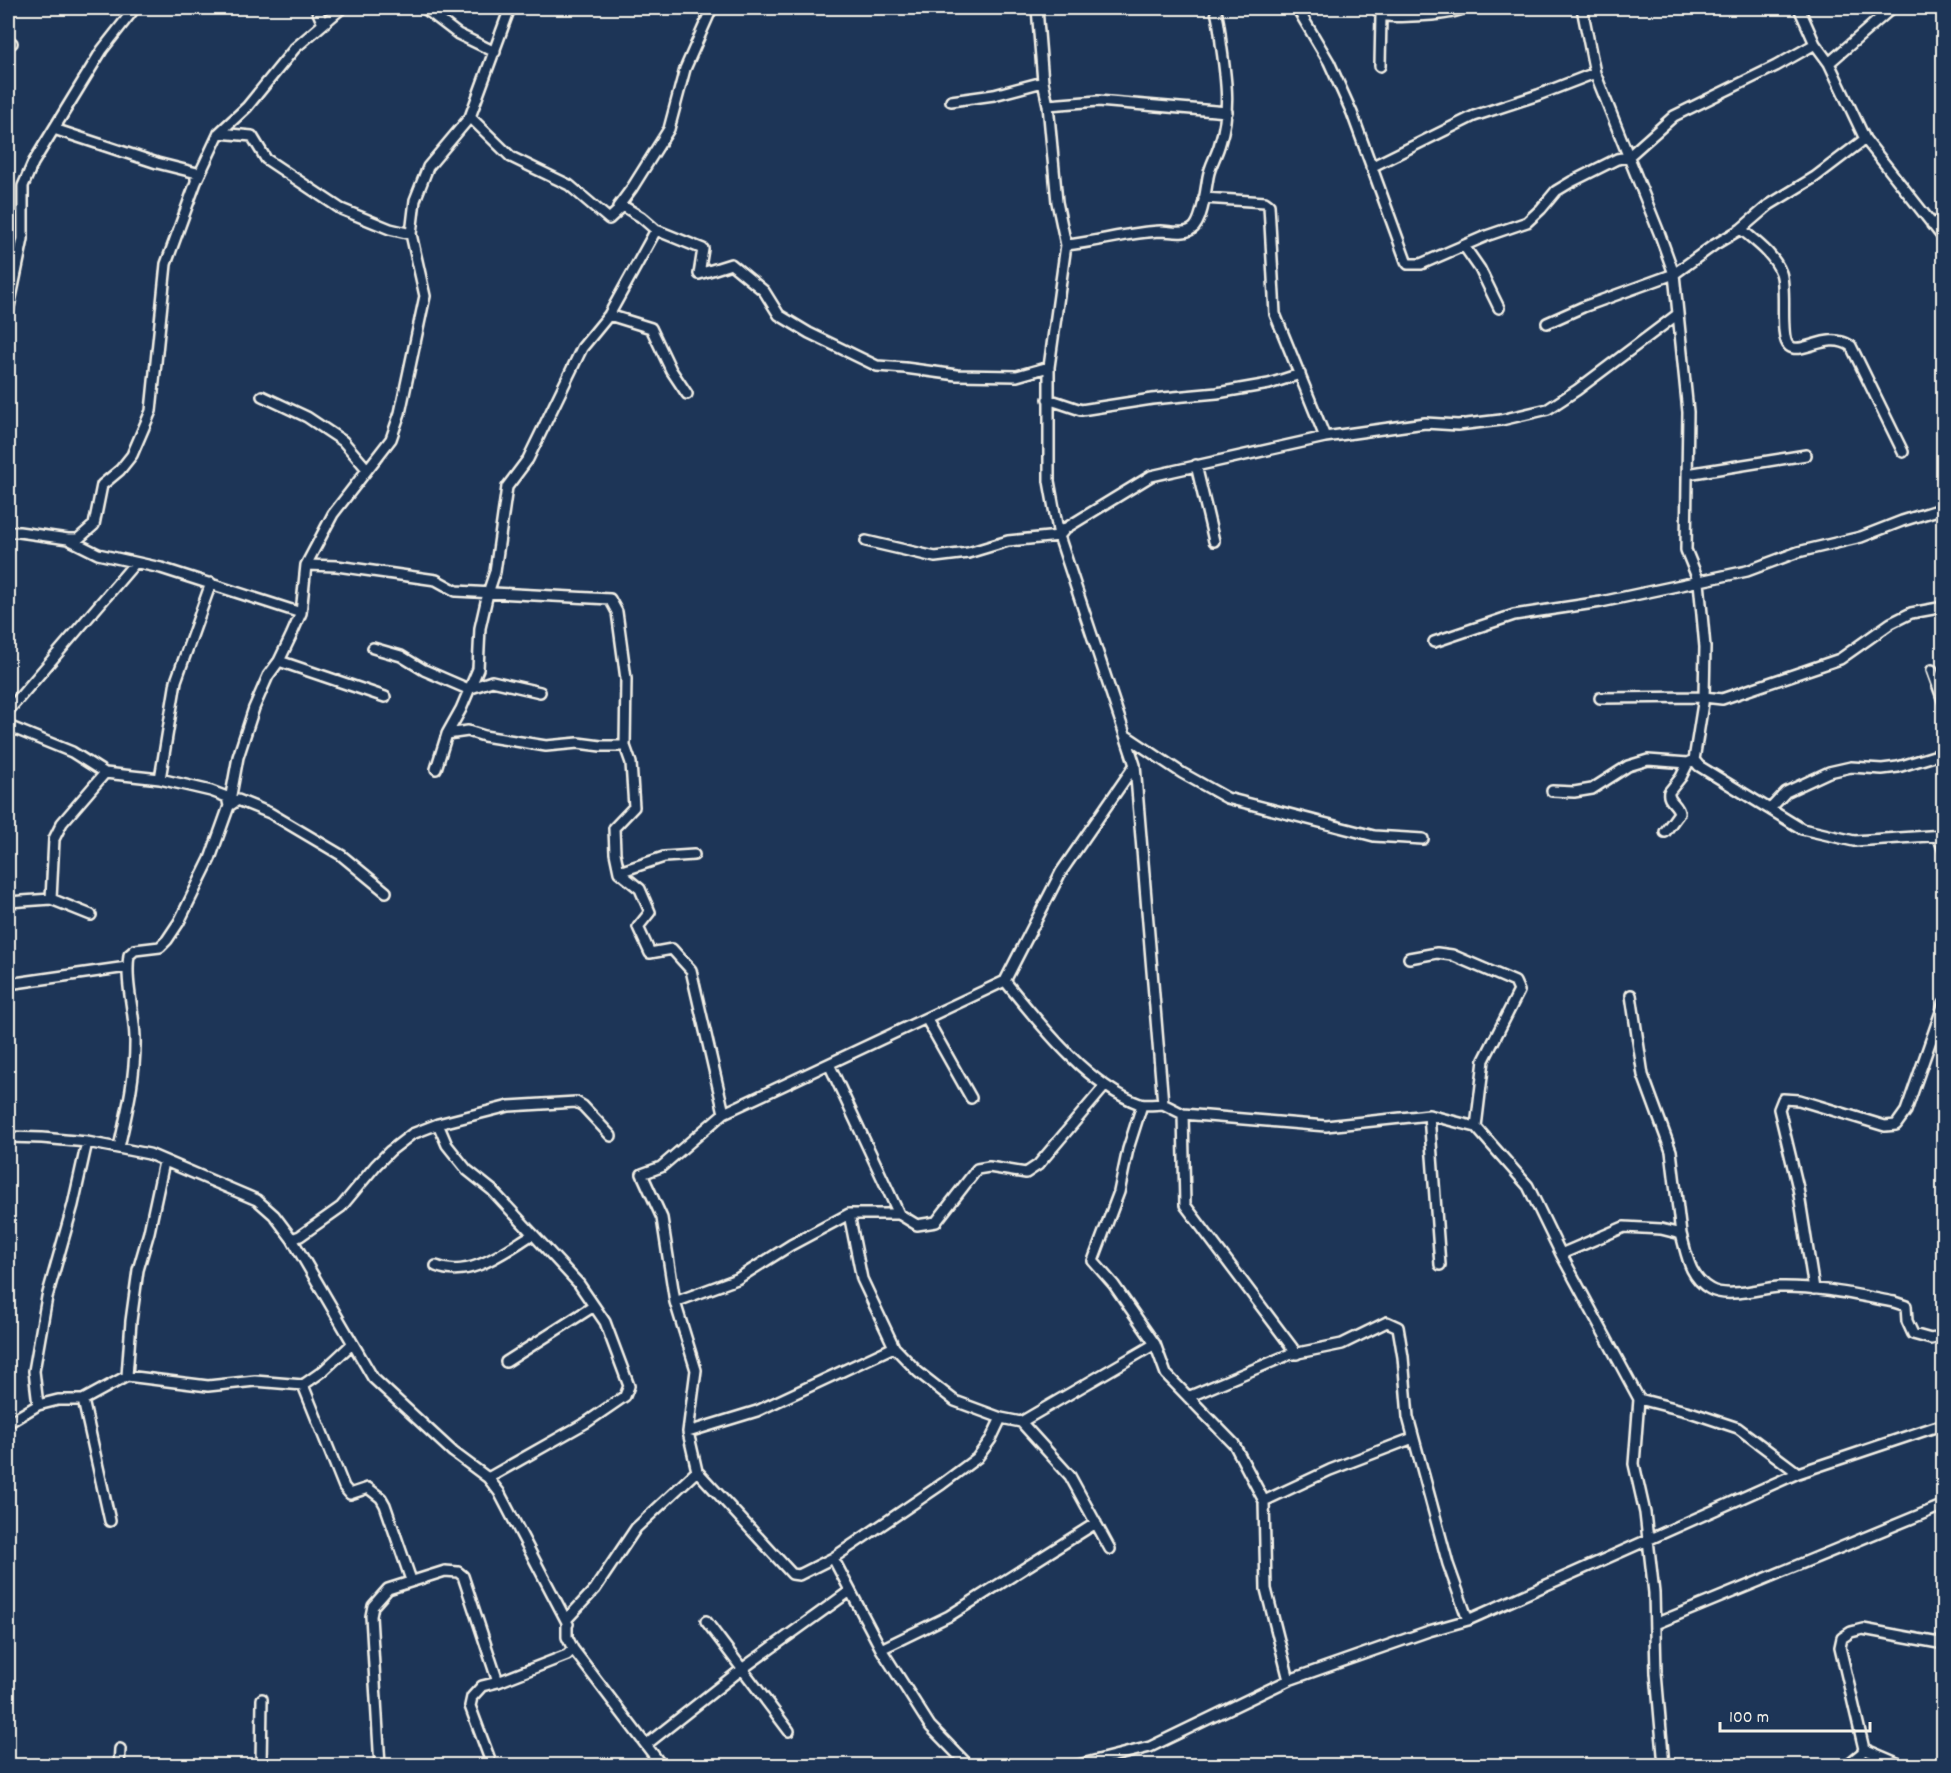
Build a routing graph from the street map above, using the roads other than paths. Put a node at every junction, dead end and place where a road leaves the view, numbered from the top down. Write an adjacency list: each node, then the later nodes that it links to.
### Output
1 (135, 8): 26 (street)
2 (316, 8): 15 (street)
3 (342, 8): 15 (street)
4 (424, 8): 17 (street)
5 (510, 8): 17 (street)
6 (712, 8): 34 (street)
7 (1037, 8): 21 (street)
8 (1215, 8): 24 (street)
9 (1297, 8): 30 (street)
10 (1464, 8): 14 (street)
11 (1582, 8): 20 (street)
12 (1799, 8): 16 (street)
13 (1892, 8): 18 (street)
14 (1378, 11): 19 (street)
15 (323, 24): 27 (street)
16 (1815, 44): 18 (street); 29 (street)
17 (495, 52): 25 (street)
18 (1829, 63): 28 (street)
19 (1380, 66)
20 (1595, 73): 29 (street); 30 (street)
21 (1042, 82): 22 (street); 23 (street)
22 (951, 101)
23 (1048, 105): 24 (street); 40 (street)
24 (1227, 112): 32 (street)
25 (470, 117): 34 (street); 38 (street)
26 (54, 129): 31 (street); 44 (street)
27 (219, 133): 31 (street); 38 (street)
28 (1865, 139): 35 (street); 36 (street)
29 (1628, 157): 41 (street); 42 (street)
30 (1371, 167): 41 (street)
31 (196, 182): 62 (street)
32 (1204, 198): 40 (street); 49 (street)
33 (1944, 218): 35 (street)
34 (609, 219): 37 (street)
35 (1932, 225): 39 (street)
36 (1741, 229): 42 (street); 54 (street)
37 (656, 230): 46 (street); 48 (street)
38 (411, 234): 57 (street)
39 (1944, 239)
40 (1066, 245): 48 (street)
41 (1464, 246): 43 (street)
42 (1674, 274): 45 (street); 47 (street)
43 (1499, 308)
44 (8, 310)
45 (1678, 314): 53 (street); 58 (street)
46 (609, 315): 50 (street); 69 (street)
47 (1547, 324)
48 (1049, 367): 52 (street)
49 (1300, 374): 52 (street); 53 (street)
50 (687, 394)
51 (262, 396): 57 (street)
52 (1048, 399): 61 (street)
53 (1325, 437): 56 (street)
54 (1903, 452)
55 (1806, 455): 58 (street)
56 (1196, 465): 61 (street); 64 (street)
57 (367, 470): 66 (street)
58 (1687, 474): 67 (street)
59 (1944, 508): 67 (street)
60 (8, 532): 62 (street)
61 (1059, 536): 63 (street); 85 (street)
62 (69, 539): 65 (street)
63 (866, 541)
64 (1214, 541)
65 (135, 563): 68 (street); 82 (street)
66 (306, 565): 69 (street); 71 (street)
67 (1699, 582): 72 (street); 78 (street)
68 (212, 583): 71 (street); 92 (street)
69 (488, 593): 76 (street); 86 (street)
70 (1944, 607): 78 (street)
71 (301, 613): 74 (street)
72 (1434, 642)
73 (373, 648): 76 (street)
74 (279, 661): 79 (street); 94 (street)
75 (1932, 670): 81 (street)
76 (468, 689): 77 (street); 84 (street)
77 (540, 692)
78 (1704, 697): 80 (street); 88 (street)
79 (385, 698)
80 (1600, 699)
81 (1944, 703)
82 (8, 711)
83 (8, 726): 91 (street)
84 (447, 734): 86 (street); 90 (street)
85 (1124, 734): 89 (street); 98 (street)
86 (625, 746): 101 (street)
87 (1944, 753): 95 (street)
88 (1691, 762): 93 (street); 95 (street); 96 (street)
89 (1135, 765): 108 (street); 116 (street)
90 (436, 769)
91 (105, 773): 92 (street); 103 (street)
92 (160, 779): 94 (street)
93 (1552, 791)
94 (229, 806): 102 (street); 107 (street)
95 (1770, 809): 97 (street)
96 (1665, 832)
97 (1941, 836): 99 (street)
98 (1424, 839)
99 (1944, 851)
100 (694, 855): 101 (street)
101 (620, 872): 118 (street)
102 (386, 892)
103 (51, 899): 104 (street); 105 (street)
104 (8, 902)
105 (92, 915)
106 (1409, 958): 122 (street)
107 (127, 967): 109 (street); 126 (street)
108 (1005, 981): 112 (street); 114 (street)
109 (8, 984)
110 (1631, 995): 131 (street)
111 (1944, 1003): 136 (street)
112 (926, 1018): 113 (street); 115 (street)
113 (829, 1064): 118 (street); 129 (street)
114 (1105, 1086): 117 (street); 129 (street)
115 (971, 1098)
116 (1163, 1104): 117 (street); 119 (street)
117 (1143, 1105): 141 (street)
118 (724, 1113): 137 (street)
119 (1183, 1114): 120 (street); 143 (street)
120 (1429, 1115): 122 (street); 134 (street)
121 (438, 1124): 123 (street); 130 (street); 132 (street)
122 (1476, 1127): 133 (street)
123 (611, 1136)
124 (8, 1137): 125 (street)
125 (87, 1142): 126 (street); 150 (street)
126 (119, 1147): 127 (street)
127 (164, 1162): 132 (street); 145 (street)
128 (849, 1214): 129 (street); 137 (street); 142 (street)
129 (899, 1214)
130 (533, 1233): 135 (street); 138 (street)
131 (1681, 1234): 133 (street); 136 (street)
132 (292, 1239): 140 (street)
133 (1561, 1254): 148 (street)
134 (1440, 1265)
135 (435, 1266)
136 (1814, 1289): 139 (street)
137 (675, 1302): 155 (street)
138 (594, 1306): 144 (street); 159 (street)
139 (1944, 1336)
140 (352, 1344): 146 (street); 159 (street)
141 (1155, 1344): 147 (street); 152 (street)
142 (894, 1347): 151 (street); 155 (street)
143 (1297, 1353): 147 (street); 156 (street)
144 (506, 1362)
145 (127, 1376): 146 (street); 149 (street)
146 (303, 1385): 167 (street)
147 (1188, 1397): 160 (street)
148 (1639, 1399): 158 (street); 164 (street)
149 (83, 1400): 150 (street); 162 (street)
150 (38, 1405): 153 (street)
151 (1001, 1418): 152 (street); 166 (street)
152 (1021, 1422): 163 (street)
153 (8, 1423)
154 (1944, 1424): 158 (street)
155 (687, 1432): 157 (street)
156 (1413, 1438): 160 (street); 169 (street)
157 (697, 1471): 166 (street); 171 (street)
158 (1798, 1473): 164 (street)
159 (488, 1478): 171 (street)
160 (1264, 1500): 177 (street)
161 (1944, 1505): 172 (street)
162 (110, 1521)
163 (1096, 1523): 165 (street); 175 (street)
164 (1647, 1540): 169 (street); 172 (street)
165 (1110, 1549)
166 (833, 1558): 168 (street)
167 (411, 1580): 178 (street); 186 (street)
168 (850, 1591): 175 (street); 176 (street)
169 (1468, 1620): 177 (street)
170 (706, 1621): 176 (street)
171 (568, 1624): 174 (street)
172 (1655, 1624): 191 (street)
173 (1944, 1644): 183 (street)
174 (573, 1648): 178 (street); 181 (street)
175 (881, 1649): 189 (street)
176 (742, 1669): 180 (street); 181 (street)
177 (1288, 1680): 190 (street)
178 (498, 1682): 187 (street)
179 (262, 1699): 185 (street)
180 (789, 1731)
181 (647, 1744): 188 (street)
182 (120, 1749): 184 (street)
183 (1864, 1749): 192 (street); 193 (street)
184 (119, 1766)
185 (261, 1766)
186 (380, 1766)
187 (489, 1766)
188 (662, 1766)
189 (969, 1766)
190 (1074, 1766)
191 (1664, 1766)
192 (1846, 1766)
193 (1904, 1766)

